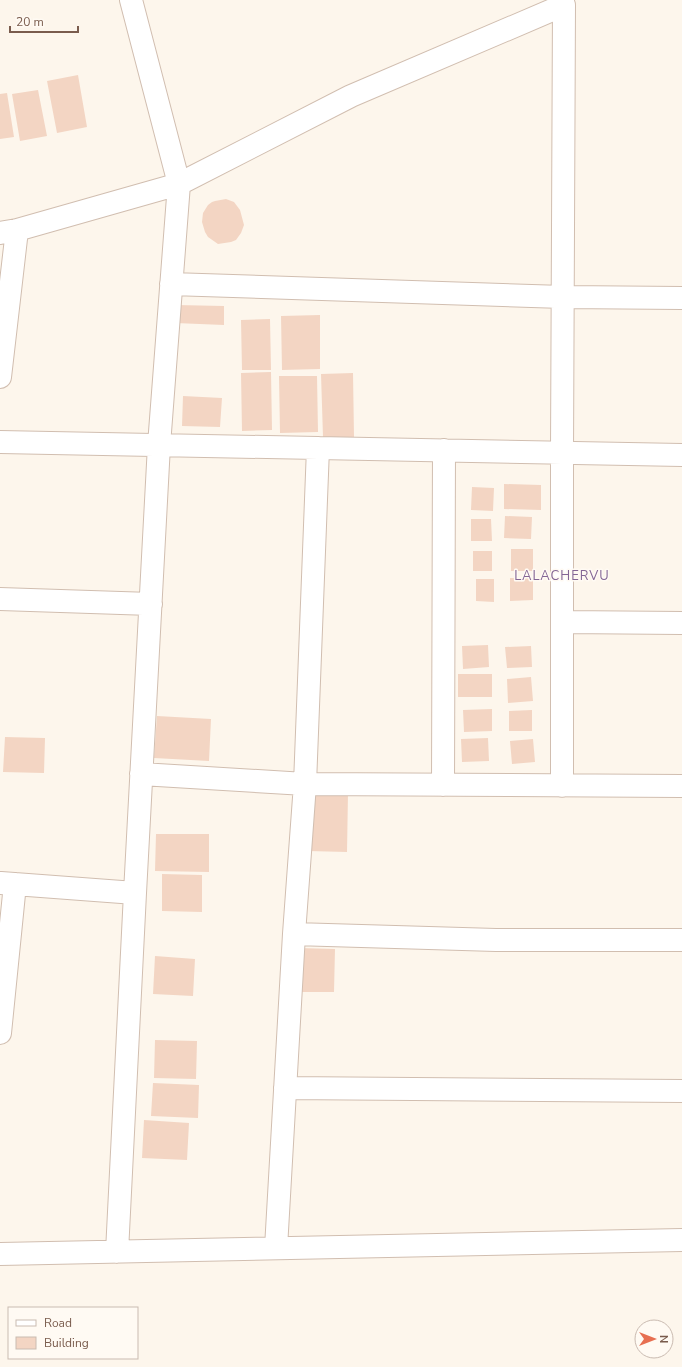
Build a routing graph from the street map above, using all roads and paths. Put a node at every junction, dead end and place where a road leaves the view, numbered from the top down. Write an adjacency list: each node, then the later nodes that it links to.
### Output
1 (132, 0): 2 (street)
2 (179, 184): 3 (street); 4 (street); 5 (street)
3 (8, 231): 7 (street)
4 (171, 284): 5 (street); 9 (street)
5 (563, 297): 6 (street); 12 (street)
6 (682, 298)
7 (0, 377)
8 (0, 442): 9 (street)
9 (159, 445): 10 (street); 15 (street)
10 (318, 448): 11 (street); 19 (street)
11 (444, 450): 12 (street); 20 (street)
12 (562, 452): 13 (street); 16 (street)
13 (682, 455)
14 (0, 599): 15 (street)
15 (151, 604): 18 (street)
16 (563, 622): 17 (street); 21 (street)
17 (682, 623)
18 (141, 774): 19 (street); 24 (street)
19 (305, 784): 20 (street); 25 (street)
20 (443, 785): 21 (street)
21 (562, 786): 22 (street)
22 (682, 786)
23 (7, 883): 24 (street); 27 (street)
24 (135, 893): 32 (street)
25 (294, 934): 26 (street); 28 (street)
26 (682, 940)
27 (0, 1033)
28 (285, 1088): 29 (street); 31 (street)
29 (682, 1091)
30 (682, 1240): 31 (street)
31 (276, 1248): 32 (street)
32 (117, 1252): 33 (street)
33 (0, 1254)

